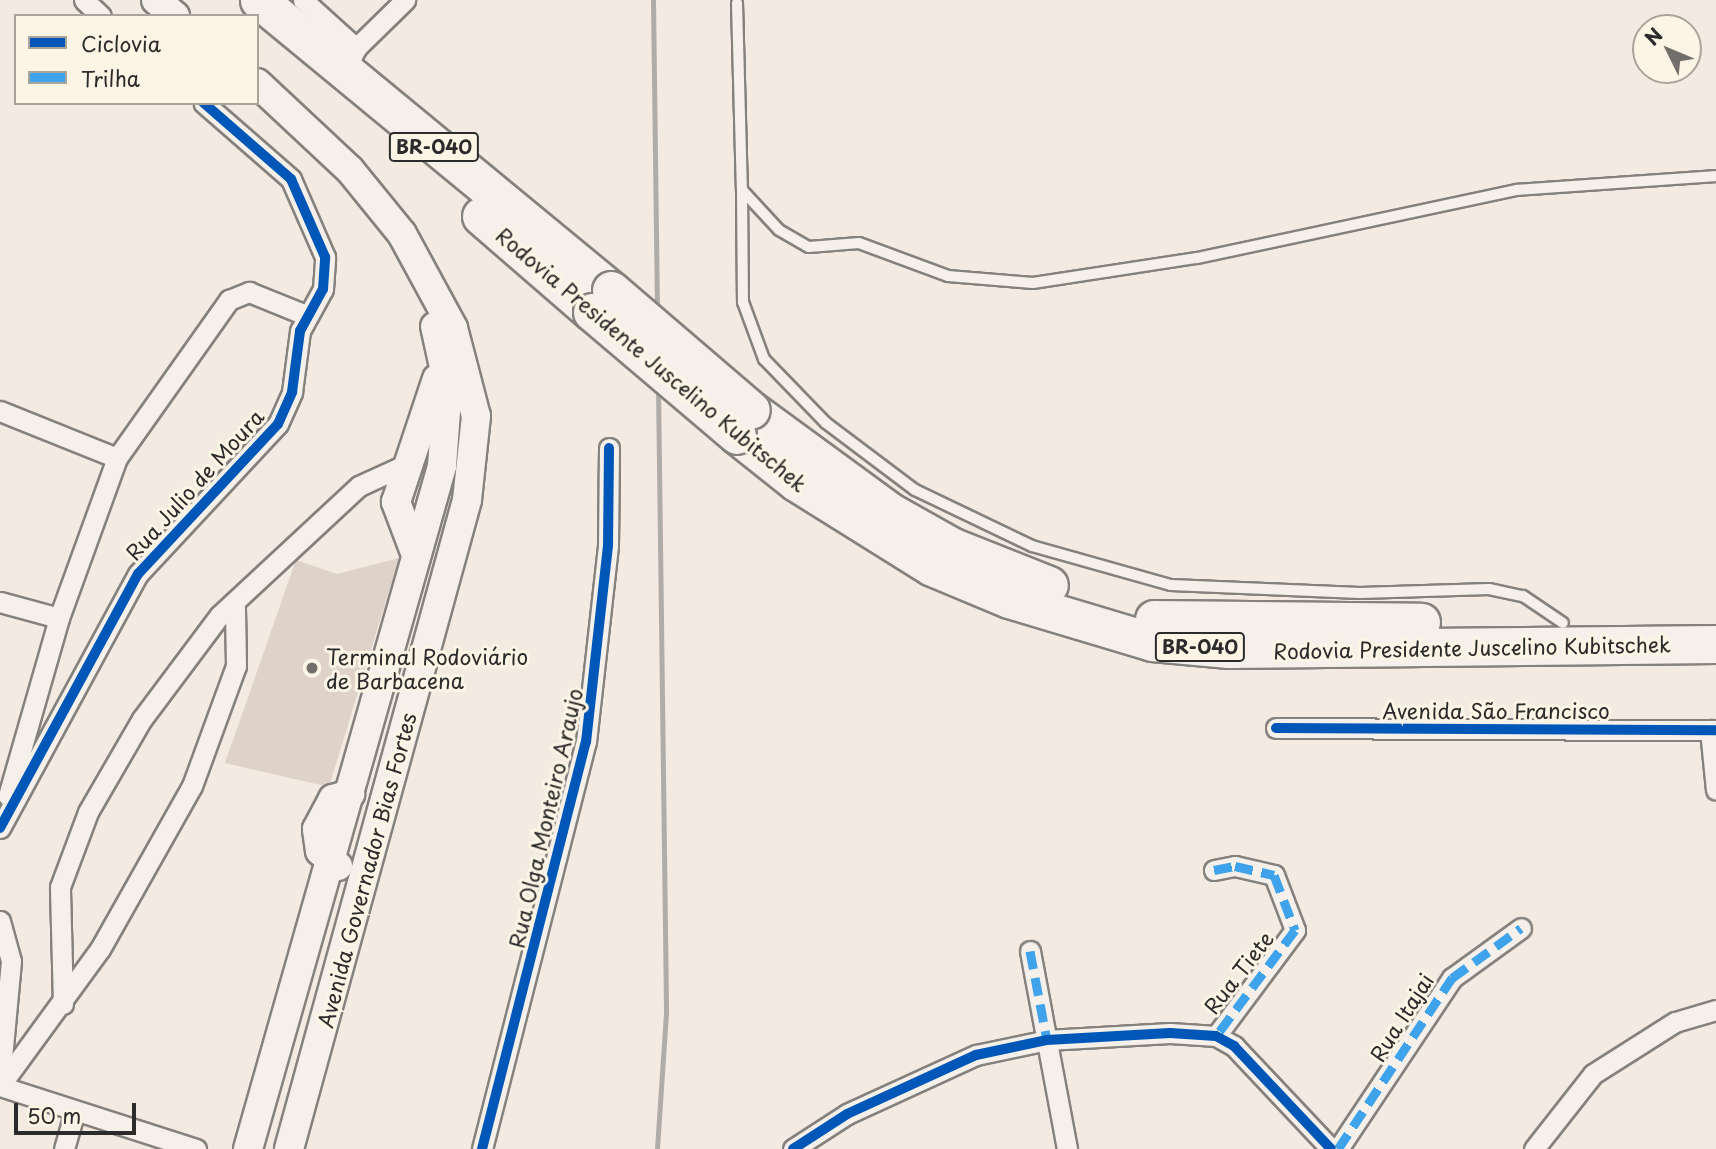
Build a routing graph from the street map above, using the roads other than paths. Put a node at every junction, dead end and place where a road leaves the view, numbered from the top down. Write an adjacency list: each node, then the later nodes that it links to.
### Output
1 (84, 0): 8 (street)
2 (156, 0): 9 (main road)
3 (229, 0): 10 (highway)
4 (260, 0): 12 (highway, Rodovia Presidente Juscelino Kubitschek / BR-040)
5 (303, 0): 12 (street)
6 (405, 0): 12 (street)
7 (737, 3): 16 (lane)
8 (99, 14)
9 (173, 14)
10 (246, 14)
11 (259, 26): 18 (highway, Rodovia Presidente Juscelino Kubitschek / BR-040)
12 (350, 61): 18 (highway, Rodovia Presidente Juscelino Kubitschek / BR-040)
13 (259, 85): 17 (main road, Avenida Governador Bias Fortes)
14 (206, 105): 19 (street, Rua Julio de Moura)
15 (1716, 176): 16 (lane)
16 (742, 190): 33 (lane)
17 (402, 234): 20 (main road, Avenida Governador Bias Fortes); 27 (main road, Avenida Governador Bias Fortes)
18 (602, 301): 22 (highway, Rodovia Presidente Juscelino Kubitschek / BR-040, bridge)
19 (306, 315): 24 (street); 39 (street, Rua Julio de Moura)
20 (443, 356): 25 (main road); 26 (main road, Avenida Governador Bias Fortes)
21 (0, 411): 24 (street)
22 (744, 422): 33 (highway, Rodovia Presidente Juscelino Kubitschek / BR-040); 34 (highway, Rodovia Presidente Juscelino Kubitschek / BR-040)
23 (609, 448): 59 (street, Rua Olga Monteiro Araujo)
24 (117, 458): 31 (street)
25 (407, 464): 26 (main road); 28 (main road); 30 (street)
26 (442, 466): 27 (main road); 28 (main road, Avenida Governador Bias Fortes)
27 (467, 500): 40 (main road, Avenida Governador Bias Fortes)
28 (416, 555): 41 (main road, Avenida Governador Bias Fortes)
29 (0, 602): 31 (street)
30 (235, 606): 45 (street); 46 (street)
31 (59, 618): 38 (street)
32 (1716, 621): 33 (highway, Rodovia Presidente Juscelino Kubitschek / BR-040)
33 (1563, 623)
34 (1716, 644)
35 (1276, 727): 36 (street, Avenida São Francisco)
36 (1713, 730): 37 (street)
37 (1716, 790)
38 (0, 820)
39 (0, 828)
40 (373, 855): 41 (main road); 58 (main road, Avenida Governador Bias Fortes)
41 (330, 864): 57 (main road, Avenida Governador Bias Fortes)
42 (1214, 870): 50 (street, Rua Tiete)
43 (0, 921): 52 (street)
44 (1521, 928): 63 (street, Rua Itajai)
45 (61, 936): 46 (street); 48 (street)
46 (100, 949): 48 (street)
47 (1030, 951): 51 (street)
48 (63, 1004): 53 (street)
49 (1716, 1010): 64 (street)
50 (1216, 1036): 51 (street); 62 (street)
51 (1048, 1040): 60 (street); 61 (street)
52 (0, 1080)
53 (0, 1086): 54 (street)
54 (74, 1114): 55 (street); 56 (street)
55 (64, 1149)
56 (196, 1149)
57 (248, 1149)
58 (289, 1149)
59 (482, 1149)
60 (793, 1149)
61 (1067, 1149)
62 (1331, 1149)
63 (1338, 1149)
64 (1534, 1149)

